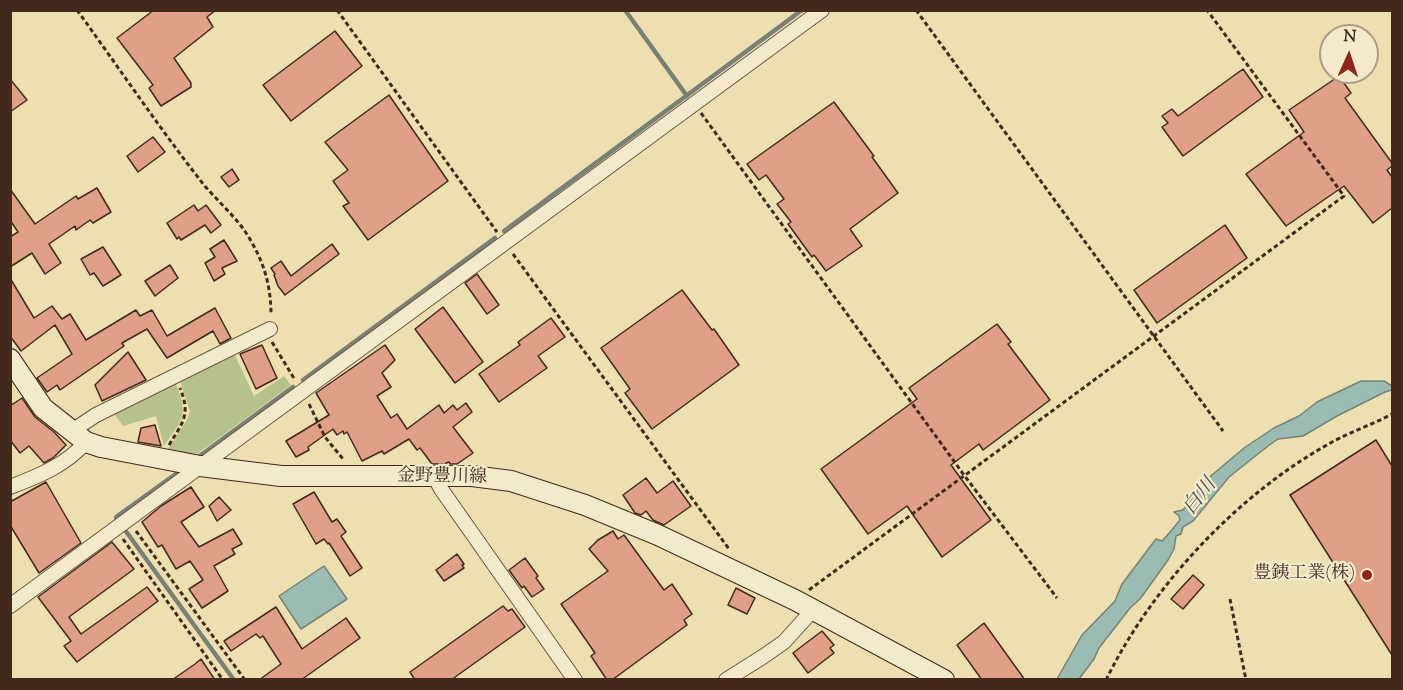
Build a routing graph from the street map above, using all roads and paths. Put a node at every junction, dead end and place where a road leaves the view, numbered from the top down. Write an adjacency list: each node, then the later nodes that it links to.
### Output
1 (77, 10): 8 (path)
2 (337, 10): 7 (path)
3 (822, 10): 6 (street)
4 (916, 10): 9 (path)
5 (1207, 10): 9 (path)
6 (694, 103): 7 (street); 17 (path)
7 (505, 243): 16 (street); 22 (path)
8 (270, 329): 11 (street)
9 (1155, 336): 13 (path); 17 (path)
10 (10, 359): 14 (main road, 金野豊川線)
11 (175, 375): 14 (street); 15 (path)
12 (1392, 414): 33 (path)
13 (1223, 431)
14 (79, 437): 15 (main road, 金野豊川線); 19 (street)
15 (161, 459): 16 (main road, 金野豊川線)
16 (200, 466): 18 (main road, 金野豊川線); 20 (street)
17 (964, 475): 23 (path); 25 (path)
18 (434, 476): 25 (main road, 金野豊川線); 30 (street)
19 (10, 487)
20 (128, 519): 21 (street); 29 (path)
21 (115, 528): 26 (street); 28 (path)
22 (730, 551)
23 (1057, 598)
24 (1230, 599): 34 (path)
25 (795, 600): 27 (main road, 金野豊川線)
26 (10, 606)
27 (812, 611): 31 (street); 32 (main road, 金野豊川線)
28 (223, 680)
29 (245, 680)
30 (575, 680)
31 (726, 680)
32 (944, 680)
33 (1106, 680)
34 (1246, 680)

